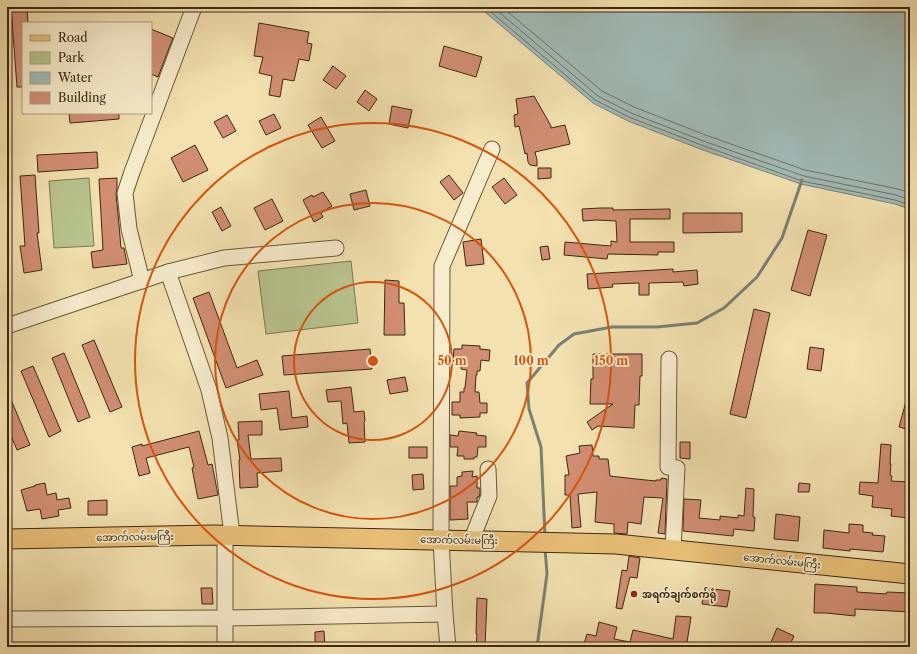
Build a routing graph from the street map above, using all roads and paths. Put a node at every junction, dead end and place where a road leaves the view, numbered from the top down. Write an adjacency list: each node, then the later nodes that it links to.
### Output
1 (194, 7): 5 (lane)
2 (492, 149): 11 (lane)
3 (336, 248): 4 (lane)
4 (168, 272): 5 (lane); 9 (lane)
5 (142, 281): 6 (lane)
6 (7, 326)
7 (669, 359): 13 (lane)
8 (488, 469): 12 (lane)
9 (229, 535): 10 (main road, အောက်လမ်းမကြီး); 11 (main road, အောက်လမ်းမကြီး); 16 (lane)
10 (7, 539)
11 (441, 540): 12 (main road, အောက်လမ်းမကြီး); 15 (lane)
12 (471, 541): 13 (main road, အောက်လမ်းမကြီး)
13 (673, 550): 14 (main road, အောက်လမ်းမကြီး)
14 (910, 574)
15 (445, 614): 16 (lane); 19 (lane)
16 (224, 618): 17 (lane); 18 (lane)
17 (7, 619)
18 (225, 647)
19 (448, 647)

